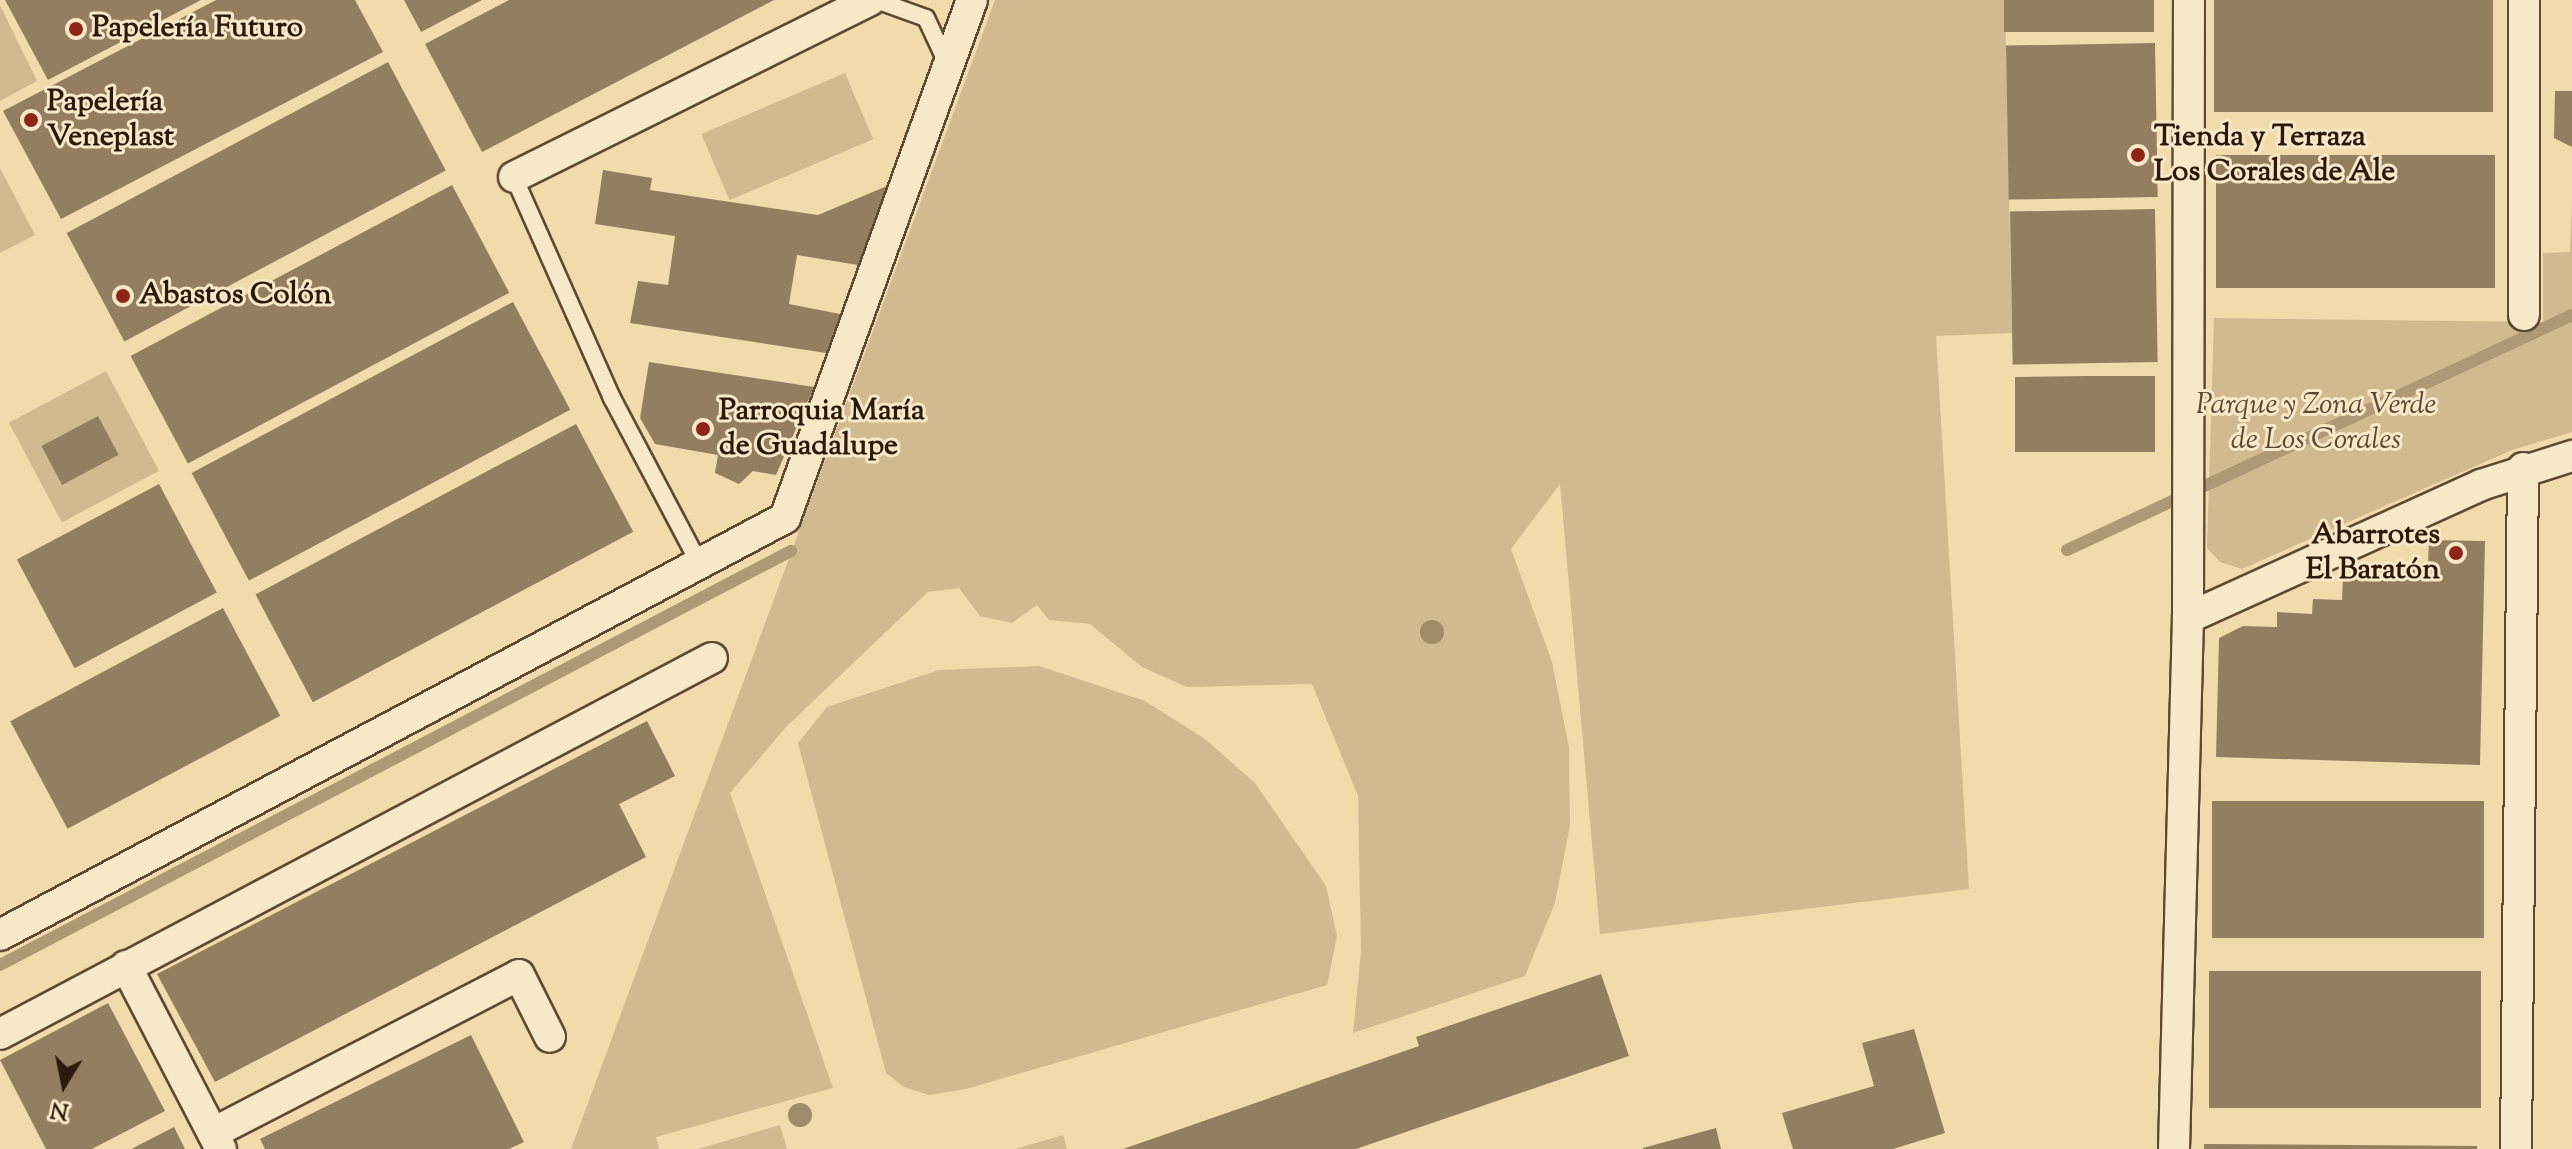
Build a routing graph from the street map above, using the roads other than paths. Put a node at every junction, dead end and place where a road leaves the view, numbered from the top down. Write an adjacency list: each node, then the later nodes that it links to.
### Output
1 (874, 0): 5 (lane); 6 (street)
2 (972, 0): 5 (street)
3 (2189, 0): 11 (street)
4 (2524, 0): 7 (street)
5 (949, 68): 10 (street)
6 (514, 177): 10 (lane)
7 (2524, 315)
8 (2572, 456): 9 (street)
9 (2523, 468): 11 (street); 19 (street)
10 (700, 565): 13 (street)
11 (2188, 618): 18 (street)
12 (712, 658): 14 (street)
13 (0, 935)
14 (126, 966): 15 (street); 17 (street)
15 (0, 1034)
16 (550, 1037): 17 (street)
17 (217, 1141)
18 (2174, 1149)
19 (2516, 1149)

